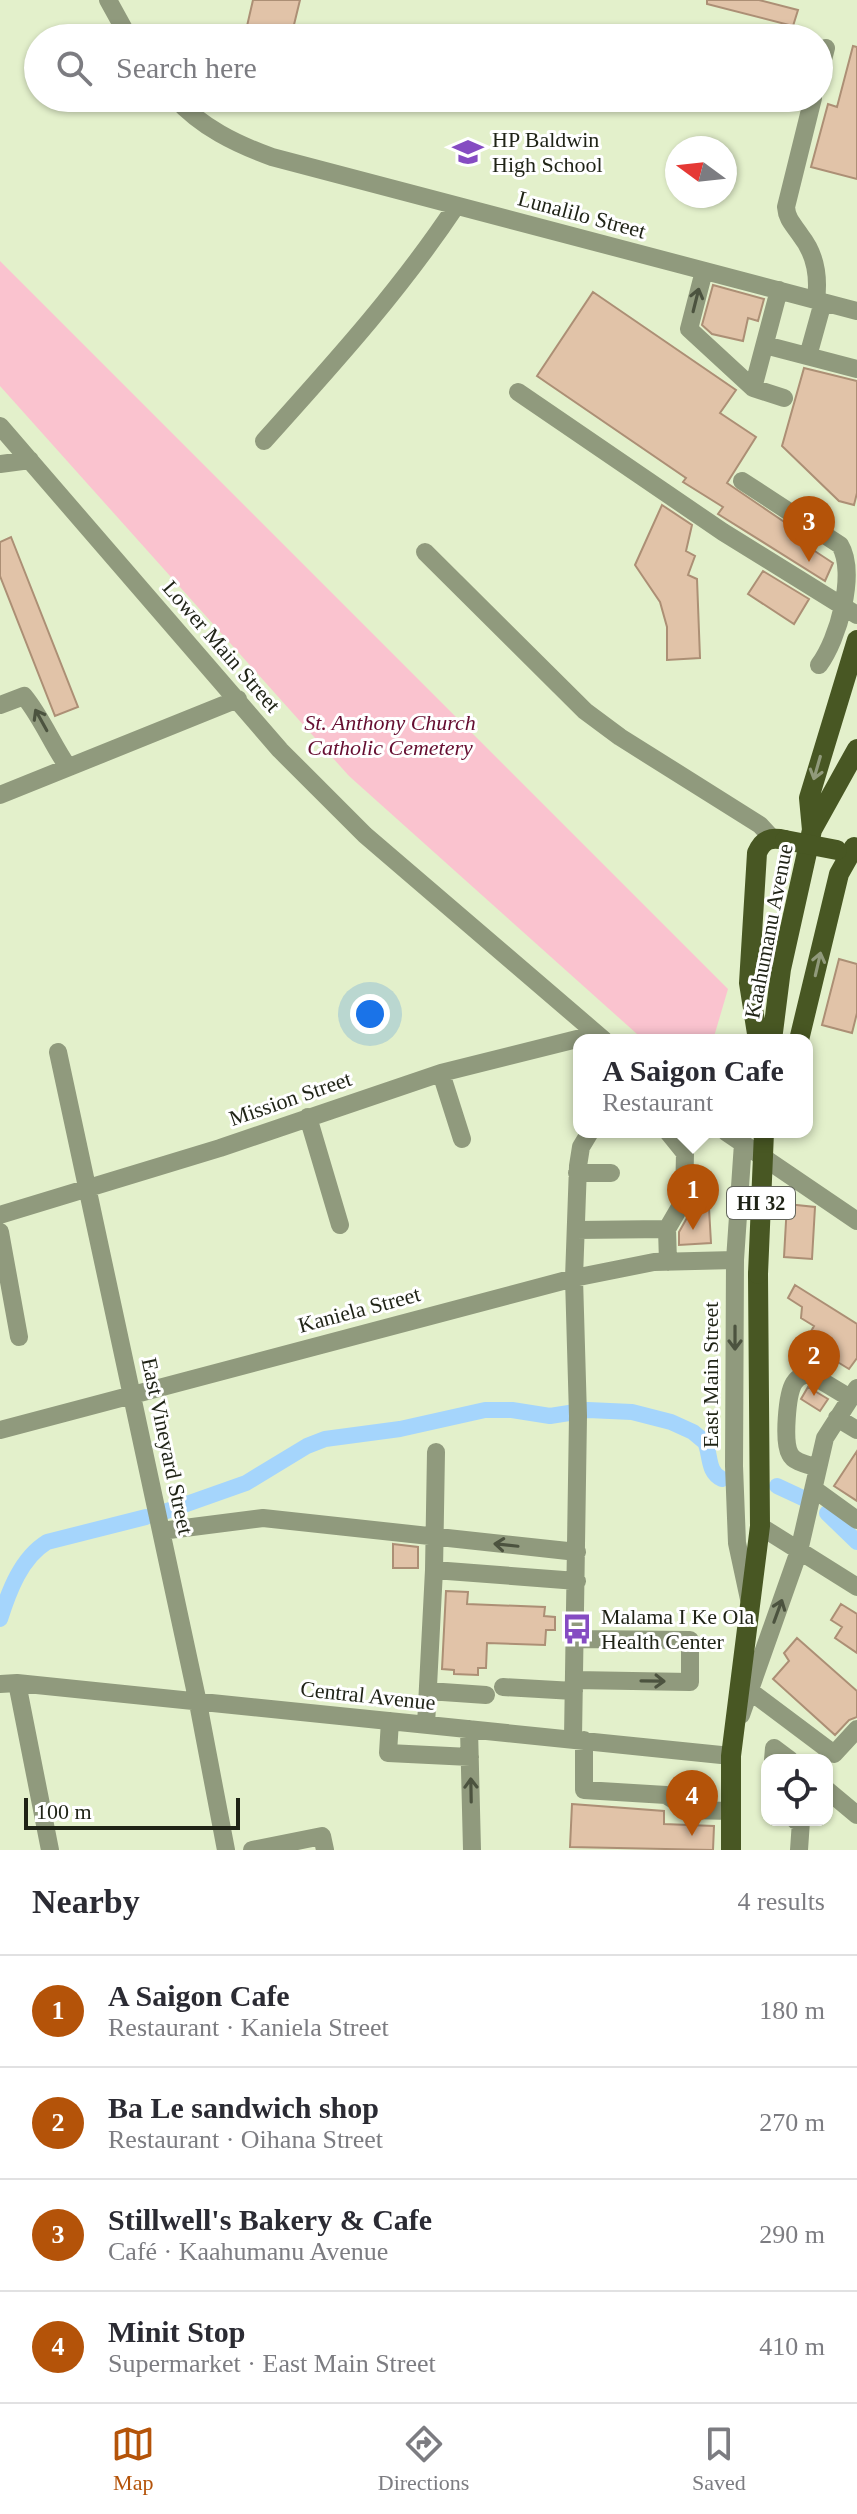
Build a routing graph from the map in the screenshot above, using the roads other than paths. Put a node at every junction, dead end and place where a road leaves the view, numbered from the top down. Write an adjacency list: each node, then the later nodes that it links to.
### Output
1 (108, 0): 2 (street)
2 (121, 24)
3 (192, 112): 5 (street, Lunalilo Street)
4 (810, 112): 8 (street)
5 (456, 206): 6 (street, Lunalilo Street); 17 (street)
6 (704, 271): 7 (street, Lunalilo Street); 13 (street, one-way to 6)
7 (779, 290): 8 (street, Lunalilo Street); 10 (street)
8 (819, 301): 9 (street, Lunalilo Street); 11 (street)
9 (857, 311)
10 (765, 345): 11 (street); 13 (street)
11 (808, 356): 12 (street)
12 (853, 362)
13 (753, 388): 15 (street)
14 (518, 392): 23 (street)
15 (784, 398)
16 (0, 426): 18 (street, Lower Main Street)
17 (264, 441)
18 (30, 460): 19 (street); 26 (street, Lower Main Street)
19 (0, 464)
20 (742, 481): 22 (street)
21 (425, 552): 32 (street)
22 (853, 561): 23 (street)
23 (850, 612): 25 (street)
24 (857, 640): 31 (main road, Kaahumanu Avenue, one-way to 31)
25 (819, 665)
26 (238, 699): 29 (street); 34 (street, Lower Main Street)
27 (0, 705): 29 (street, one-way to 27)
28 (857, 749): 31 (main road, Kaahumanu Avenue)
29 (68, 767): 30 (street)
30 (0, 795)
31 (812, 830): 36 (main road, Kaahumanu Avenue)
32 (778, 839): 33 (main road, bridge); 35 (main road)
33 (849, 848): 37 (main road, one-way to 33)
34 (597, 1034)
35 (757, 1034)
36 (773, 1034)
37 (800, 1034)
38 (573, 1043): 40 (street, Mission Street)
39 (58, 1052): 50 (street, East Vineyard Street)
40 (441, 1073): 41 (street, Mission Street); 46 (street)
41 (308, 1117): 50 (street, Mission Street); 53 (street)
42 (586, 1138): 48 (street)
43 (673, 1138): 54 (street)
44 (735, 1138): 47 (street)
45 (764, 1138): 70 (main road, HI 32, bridge)
46 (462, 1139)
47 (743, 1143): 52 (street); 57 (street, East Main Street)
48 (577, 1173): 49 (street); 55 (street)
49 (611, 1173)
50 (89, 1189): 51 (street, Mission Street); 62 (street, East Vineyard Street)
51 (0, 1215)
52 (857, 1221)
53 (340, 1225)
54 (667, 1229): 55 (street); 58 (street)
55 (576, 1230): 59 (street)
56 (0, 1232): 60 (street)
57 (735, 1260): 58 (street, Kaniela Street); 78 (street, East Main Street, one-way to 78)
58 (668, 1262): 59 (street, Kaniela Street)
59 (574, 1278): 62 (street, Kaniela Street); 74 (street)
60 (19, 1337)
61 (854, 1393): 63 (street); 67 (street)
62 (133, 1394): 64 (street, Kaniela Street); 71 (street, East Vineyard Street)
63 (837, 1418): 65 (street); 67 (street)
64 (0, 1430)
65 (857, 1430)
66 (436, 1452): 72 (street)
67 (818, 1468): 68 (street)
68 (814, 1489): 69 (street); 73 (street)
69 (857, 1520)
70 (760, 1526): 73 (street); 78 (main road, East Main Street)
71 (161, 1531): 72 (street); 84 (street, East Vineyard Street)
72 (434, 1538): 74 (street, one-way to 72); 75 (street)
73 (799, 1551): 77 (street); 83 (street, one-way to 73)
74 (577, 1552): 76 (street)
75 (434, 1570): 76 (street); 82 (street)
76 (577, 1581): 79 (street)
77 (857, 1587)
78 (750, 1606): 90 (main road, East Main Street)
79 (575, 1639): 81 (street); 81 (street, one-way to 79)
80 (8, 1683): 84 (street, Central Avenue); 96 (street)
81 (574, 1686): 82 (street); 89 (street)
82 (428, 1691): 86 (street)
83 (750, 1691): 88 (street); 90 (street)
84 (198, 1703): 85 (street, Central Avenue); 97 (street, East Vineyard Street)
85 (390, 1721): 86 (street, Central Avenue); 91 (street)
86 (426, 1725): 87 (street, Central Avenue)
87 (469, 1729): 89 (street, Central Avenue); 91 (street)
88 (857, 1729)
89 (579, 1739): 90 (street, Central Avenue); 93 (street)
90 (732, 1746): 93 (main road, East Main Street)
91 (470, 1757): 100 (street, one-way to 91)
92 (833, 1795): 94 (street)
93 (731, 1811): 101 (main road, East Main Street)
94 (857, 1815)
95 (801, 1826): 102 (street)
96 (50, 1850)
97 (226, 1850)
98 (252, 1850): 99 (street)
99 (325, 1850)
100 (472, 1850)
101 (731, 1850)
102 (799, 1850)

